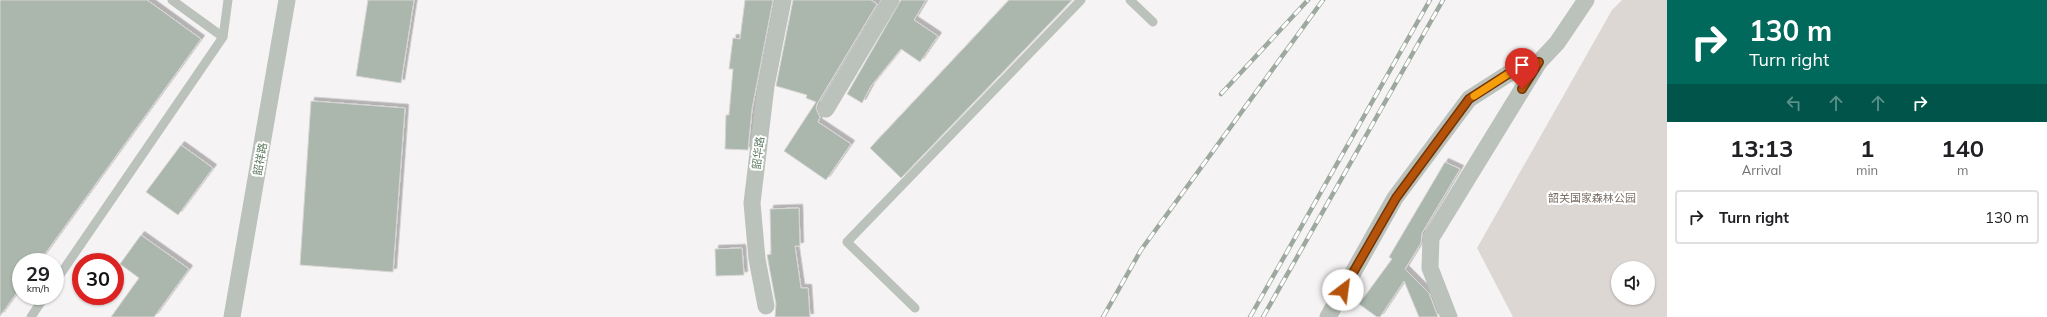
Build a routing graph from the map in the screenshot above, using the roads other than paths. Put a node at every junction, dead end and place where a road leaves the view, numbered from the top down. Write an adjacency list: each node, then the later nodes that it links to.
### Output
1 (172, 0): 10 (lane)
2 (228, 0): 10 (lane)
3 (287, 0): 18 (street, 韶祥路)
4 (783, 0): 15 (street, 韶华路)
5 (891, 0): 12 (street)
6 (1081, 0): 16 (lane)
7 (1130, 0): 9 (lane)
8 (1586, 0): 11 (street)
9 (1153, 22)
10 (223, 37): 13 (lane)
11 (1539, 62): 19 (street); 20 (street)
12 (826, 109)
13 (64, 269)
14 (39, 305): 17 (lane)
15 (766, 306)
16 (915, 308)
17 (31, 317)
18 (232, 317)
19 (1328, 317)
20 (1449, 317)

